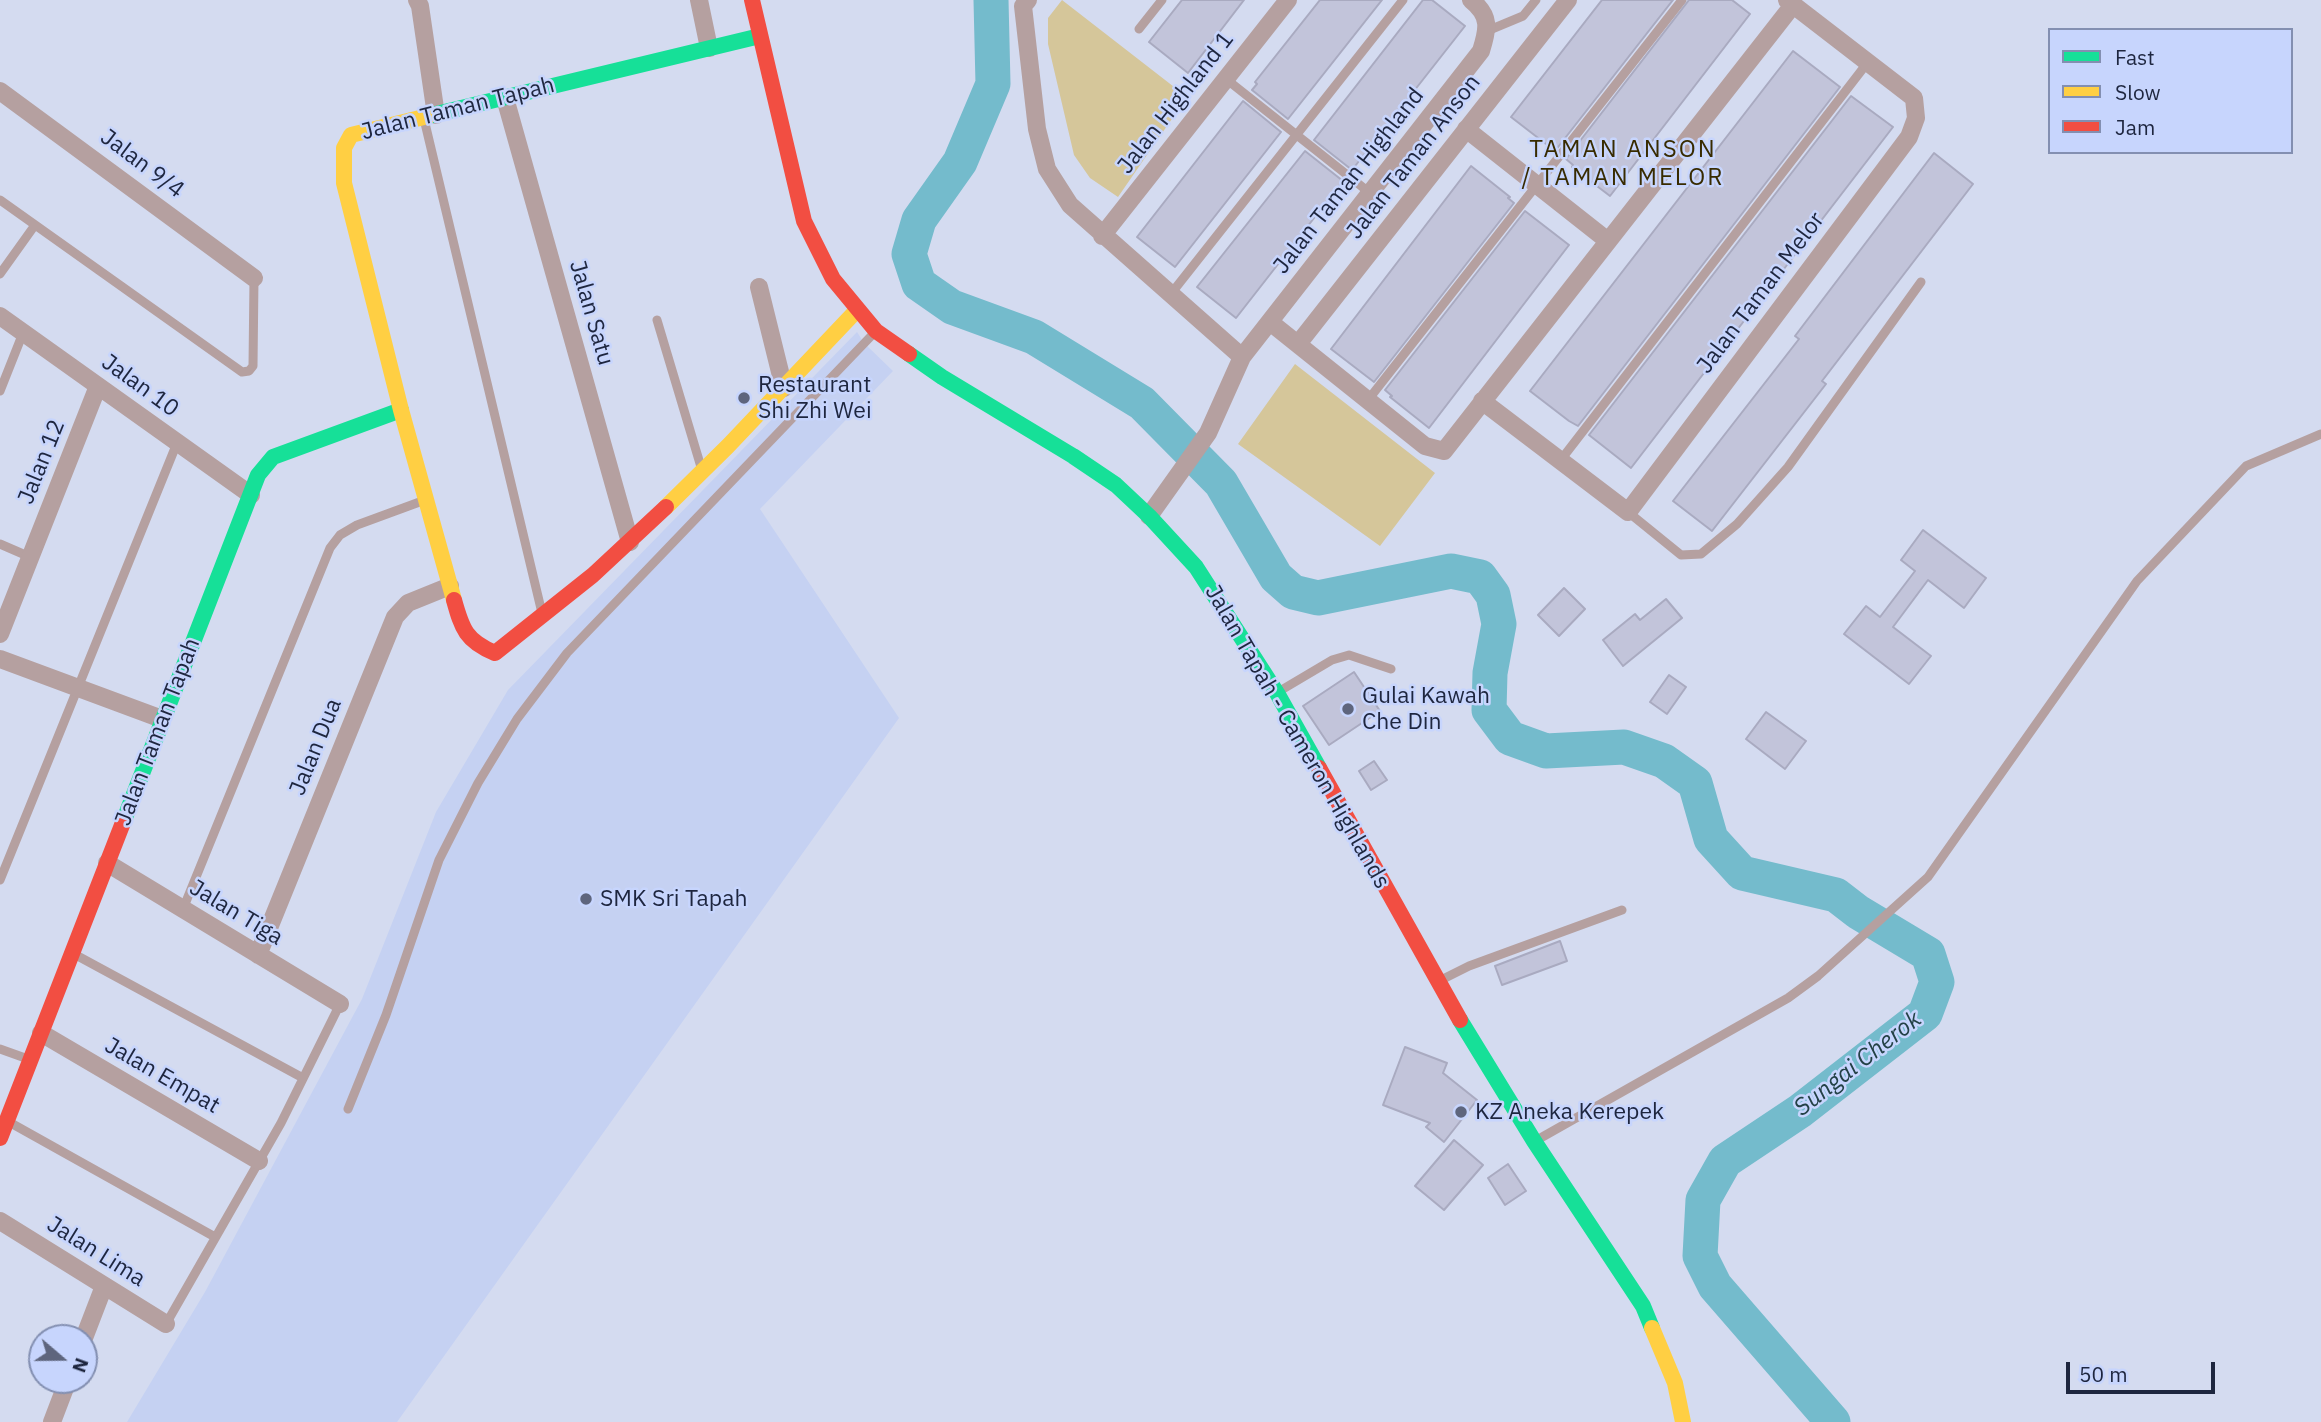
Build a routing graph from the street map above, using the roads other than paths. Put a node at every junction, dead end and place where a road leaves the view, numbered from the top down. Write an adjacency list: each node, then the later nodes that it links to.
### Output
1 (416, 0): 21 (street)
2 (699, 0): 16 (street)
3 (752, 0): 15 (street, Jalan Tapah - Cameron Highlands)
4 (1162, 0): 13 (lane)
5 (1288, 0): 18 (street, Jalan Highland 1)
6 (1403, 0): 23 (lane)
7 (1471, 0): 14 (street)
8 (1536, 0): 14 (lane)
9 (1568, 0): 22 (street, Jalan Taman Anson)
10 (1682, 0): 24 (lane)
11 (1025, 3): 28 (street)
12 (1790, 3): 17 (street); 29 (street)
13 (1139, 29)
14 (1487, 31): 25 (street, Jalan Taman Highland)
15 (760, 36): 16 (street, Jalan Taman Tapah); 35 (street, Jalan Tapah - Cameron Highlands)
16 (709, 48): 20 (street, Jalan Taman Tapah)
17 (1868, 62): 51 (lane); 55 (street, Jalan Taman Melor)
18 (1226, 79): 23 (lane); 28 (street, Jalan Highland 1)
19 (0, 91): 31 (street, Jalan 9/4)
20 (505, 98): 21 (street, Jalan Taman Tapah); 57 (street, Jalan Satu)
21 (430, 116): 48 (street, Jalan Taman Tapah); 61 (lane)
22 (1466, 129): 24 (street); 41 (street, Jalan Taman Anson)
23 (1297, 135): 25 (lane); 34 (lane)
24 (1537, 185): 29 (street); 46 (lane)
25 (1370, 193): 38 (street, Jalan Taman Highland)
26 (0, 200): 27 (lane)
27 (35, 225): 30 (lane); 31 (lane)
28 (1102, 236): 34 (street)
29 (1608, 241): 47 (street)
30 (0, 274)
31 (254, 278)
32 (1921, 282): 55 (lane)
33 (759, 287): 44 (street)
34 (1170, 295): 42 (street)
35 (857, 310): 39 (street, Jalan Tapah - Cameron Highlands); 44 (street)
36 (0, 316): 40 (street, Jalan 10)
37 (657, 320): 52 (lane)
38 (1270, 322): 41 (street); 42 (street, Jalan Taman Highland)
39 (876, 331): 56 (street, Jalan Tapah - Cameron Highlands); 80 (lane)
40 (23, 333): 43 (street, Jalan 10); 45 (lane)
41 (1298, 344): 46 (street)
42 (1242, 357): 56 (street, Jalan Taman Highland)
43 (98, 386): 50 (street, Jalan 10); 59 (street, Jalan 12)
44 (784, 388): 52 (street)
45 (0, 391)
46 (1368, 400): 47 (street)
47 (1482, 401): 51 (street)
48 (401, 410): 53 (street, Jalan Taman Tapah); 54 (street, Jalan Taman Tapah)
49 (2321, 434): 83 (lane)
50 (177, 443): 53 (street, Jalan 10); 65 (lane)
51 (1560, 461): 55 (street)
52 (703, 472): 57 (street)
53 (251, 495): 67 (street, Jalan Taman Tapah)
54 (426, 500): 60 (street, Jalan Taman Tapah); 70 (lane)
55 (1628, 512)
56 (1149, 516): 66 (street, Jalan Tapah - Cameron Highlands)
57 (631, 542): 61 (street)
58 (0, 544): 59 (lane)
59 (30, 557): 62 (street, Jalan 12)
60 (450, 586): 61 (street, Jalan Taman Tapah); 73 (street, Jalan Dua)
61 (543, 618)
62 (0, 634)
63 (0, 659): 65 (street)
64 (1391, 669): 66 (lane)
65 (77, 688): 67 (street); 69 (lane)
66 (1277, 693): 74 (street, Jalan Tapah - Cameron Highlands)
67 (162, 719): 68 (street, Jalan Taman Tapah)
68 (107, 863): 70 (street, Jalan Tiga); 72 (street, Jalan Taman Tapah)
69 (0, 880)
70 (183, 909): 73 (street, Jalan Tiga)
71 (1622, 910): 74 (lane)
72 (72, 953): 76 (street, Jalan Taman Tapah); 79 (lane)
73 (258, 955): 75 (street, Jalan Tiga)
74 (1438, 982): 83 (street, Jalan Tapah - Cameron Highlands)
75 (340, 1004): 79 (lane)
76 (41, 1033): 78 (street, Jalan Taman Tapah); 84 (street, Jalan Empat)
77 (0, 1049): 78 (lane)
78 (30, 1060): 81 (street, Jalan Taman Tapah)
79 (303, 1078): 84 (lane)
80 (348, 1109)
81 (7, 1121): 82 (street, Jalan Taman Tapah); 86 (lane)
82 (0, 1138)
83 (1534, 1142): 92 (street, Jalan Tapah - Cameron Highlands)
84 (259, 1161): 86 (lane)
85 (0, 1221): 87 (street, Jalan Lima)
86 (215, 1237): 89 (lane)
87 (104, 1286): 88 (street); 89 (street, Jalan Lima)
88 (89, 1324)
89 (166, 1324)
90 (63, 1394): 91 (street)
91 (52, 1422)
92 (1683, 1422)

